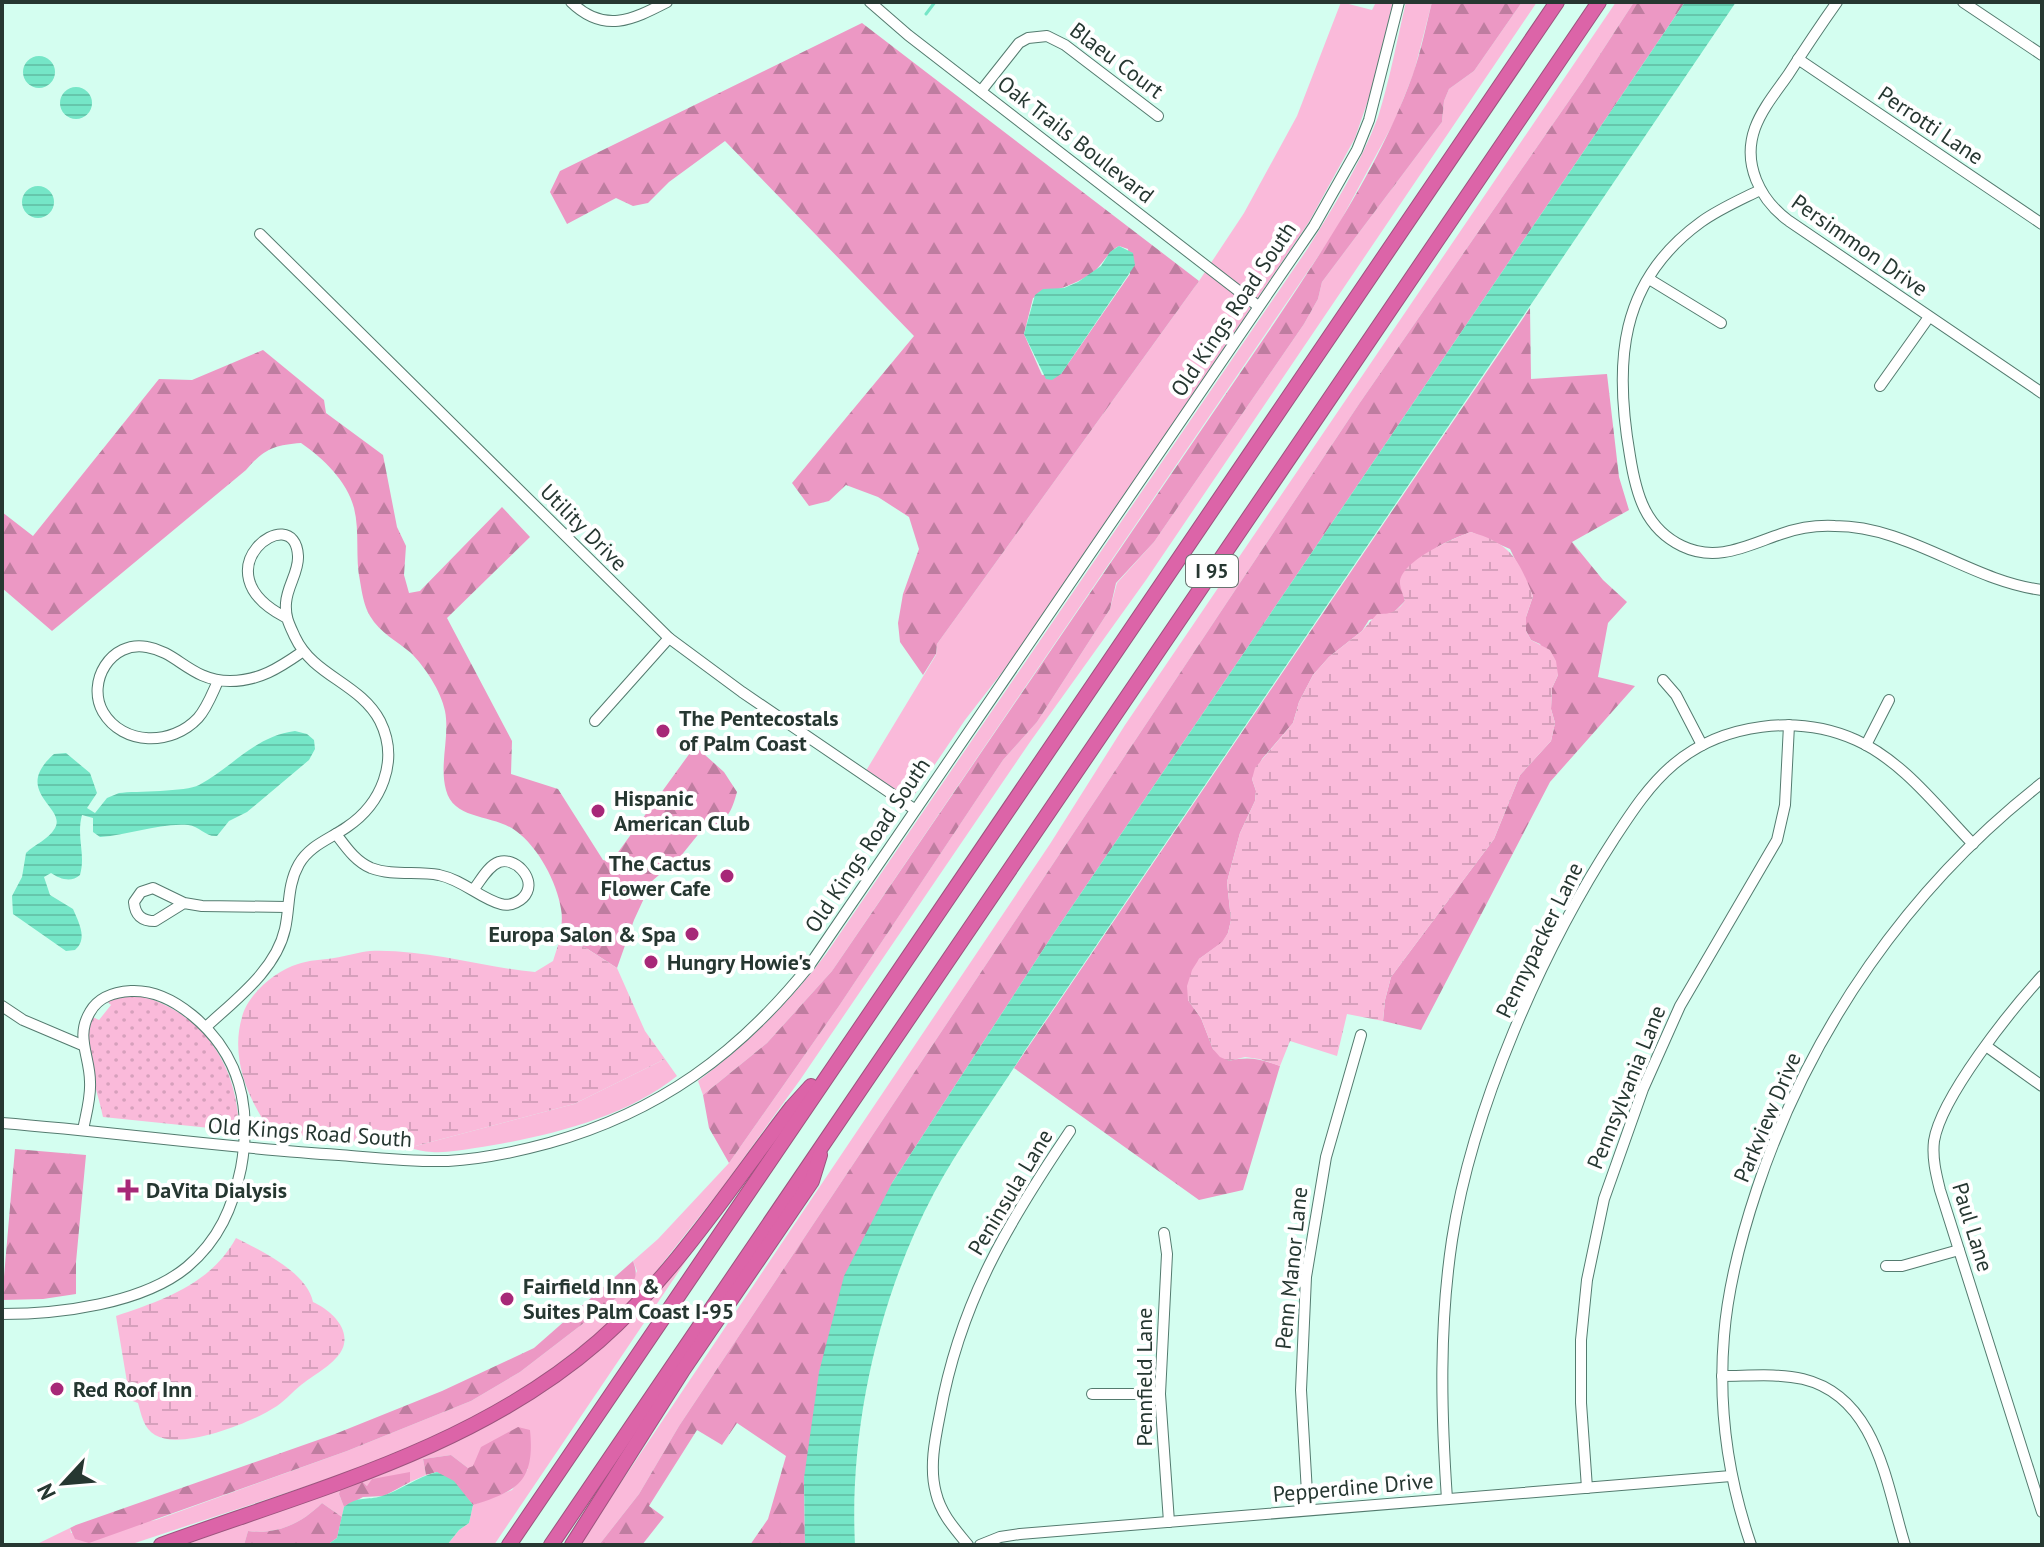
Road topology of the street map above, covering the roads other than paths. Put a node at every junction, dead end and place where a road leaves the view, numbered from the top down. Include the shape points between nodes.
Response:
1 (571, 2) edge
2 (667, 2) edge
3 (870, 2) edge
4 (1399, 2) edge
5 (1557, 2) edge
6 (1599, 2) edge
7 (1837, 2) edge
8 (1963, 2) edge
9 (2042, 55) edge
10 (1798, 59) junction
11 (981, 91) junction
12 (1158, 116) dead end
13 (1760, 190) junction
14 (2042, 224) edge
15 (260, 234) dead end
16 (1649, 279) junction
17 (1258, 306) junction
18 (1929, 317) junction
19 (1721, 323) dead end
20 (1880, 386) dead end
21 (2042, 393) edge
22 (2042, 590) edge
23 (285, 617) junction
24 (669, 638) junction
25 (302, 652) junction
26 (1663, 680) dead end
27 (218, 681) junction
28 (1889, 700) dead end
29 (595, 721) dead end
30 (1789, 725) junction
31 (1702, 745) junction
32 (1866, 745) junction
33 (2042, 783) edge
34 (914, 809) junction
35 (336, 834) junction
36 (1973, 844) junction
37 (474, 889) junction
38 (184, 903) junction
39 (287, 907) junction
40 (2042, 976) edge
41 (2, 1006) edge
42 (206, 1027) junction
43 (1361, 1035) dead end
44 (82, 1045) junction
45 (1986, 1046) junction
46 (839, 1057) junction
47 (2042, 1086) edge
48 (2, 1123) edge
49 (83, 1130) junction
50 (1070, 1131) dead end
51 (825, 1140) junction
52 (244, 1149) junction
53 (1164, 1233) dead end
54 (1959, 1250) junction
55 (1886, 1266) dead end
56 (2, 1314) edge
57 (1722, 1376) junction
58 (1092, 1394) dead end
59 (1160, 1394) junction
60 (1731, 1476) junction
61 (1587, 1488) junction
62 (1447, 1499) junction
63 (1308, 1510) junction
64 (2042, 1512) edge
65 (1169, 1522) junction
66 (161, 1545) edge
67 (509, 1545) edge
68 (551, 1545) edge
69 (572, 1545) edge
70 (968, 1545) edge
71 (980, 1545) edge
72 (1751, 1545) edge
73 (1905, 1545) edge

1 - 2 street via 596,18 614,21
3 - 11 street, Oak Trails Boulevard
4 - 17 street, Old Kings Road South via 1357,150 1314,226
5 - 46 highway, I 95
6 - 51 highway, I 95
7 - 10 street
8 - 9 street
10 - 13 street via 1753,132 1752,164
10 - 14 street, Perrotti Lane
11 - 12 street, Blaeu Court via 1015,46 1047,36
11 - 17 street, Oak Trails Boulevard
13 - 16 street via 1692,229
13 - 18 street, Persimmon Drive via 1789,221
15 - 24 street, Utility Drive
16 - 19 street
16 - 22 street via 1625,340 1622,407 1639,498 1653,523 1671,539 1714,554 1806,527 1858,528 1892,536 2014,585
17 - 34 street, Old Kings Road South
18 - 20 street
18 - 21 street, Persimmon Drive
23 - 23 street via 298,554 288,537 274,535 255,549 249,577 260,601
23 - 25 street
24 - 29 street
24 - 34 street, Utility Drive
25 - 27 street via 257,678
25 - 35 street via 363,699 385,736 387,771 380,791 366,811
26 - 31 street
27 - 27 street via 157,650 137,646 108,661 96,687 112,724 135,737 155,739 195,722
28 - 32 street
30 - 31 street, Pennypacker Lane via 1742,731
30 - 32 street, Pennypacker Lane via 1836,733
30 - 61 street, Pennsylvania Lane via 1785,805 1777,840 1680,1006 1643,1089 1604,1199 1581,1340
31 - 62 street, Pennypacker Lane via 1653,784 1597,866 1530,996 1481,1125 1458,1210 1443,1305
32 - 36 street, Pennypacker Lane via 1910,778
33 - 36 street, Parkview Drive
34 - 52 street, Old Kings Road South via 784,997 722,1054 649,1106 567,1138 472,1159 418,1161
35 - 37 street via 355,858 372,868 439,875
35 - 39 street via 299,864
36 - 57 street, Parkview Drive via 1902,920 1872,961 1831,1025 1783,1120 1738,1250
37 - 37 street via 511,904 520,901 529,886 519,866 509,861 489,868
38 - 38 street via 153,888 134,902 142,919 155,921
38 - 39 street
39 - 42 street via 285,929 272,959
40 - 45 street, Paul Lane
41 - 44 street
42 - 44 street via 166,998 123,992 94,1005 83,1026
42 - 52 street via 239,1082 246,1111
43 - 63 street, Penn Manor Lane via 1323,1173 1306,1277 1301,1390
44 - 49 street via 90,1078
45 - 47 street
45 - 54 street, Paul Lane via 1943,1114 1934,1142 1938,1180
46 - 66 highway via 792,1107 638,1302 551,1379 499,1413 426,1448
46 - 67 highway, I 95
48 - 49 street, Old Kings Road South
49 - 52 street, Old Kings Road South
50 - 70 street, Peninsula Lane via 994,1252 970,1305 947,1379 934,1482 944,1513
51 - 68 highway, I 95
51 - 69 highway via 812,1181
52 - 56 street via 225,1220 207,1248 178,1273 100,1303
53 - 59 street, Pennfield Lane
54 - 55 street
54 - 64 street, Paul Lane
57 - 60 street, Parkview Drive
57 - 73 street via 1799,1378 1845,1401 1870,1434
58 - 59 street
59 - 65 street, Pennfield Lane
60 - 61 street, Pepperdine Drive
60 - 72 street, Parkview Drive
61 - 62 street, Pepperdine Drive
62 - 63 street, Pepperdine Drive
63 - 65 street, Pepperdine Drive
65 - 71 street, Pepperdine Drive via 1011,1535

